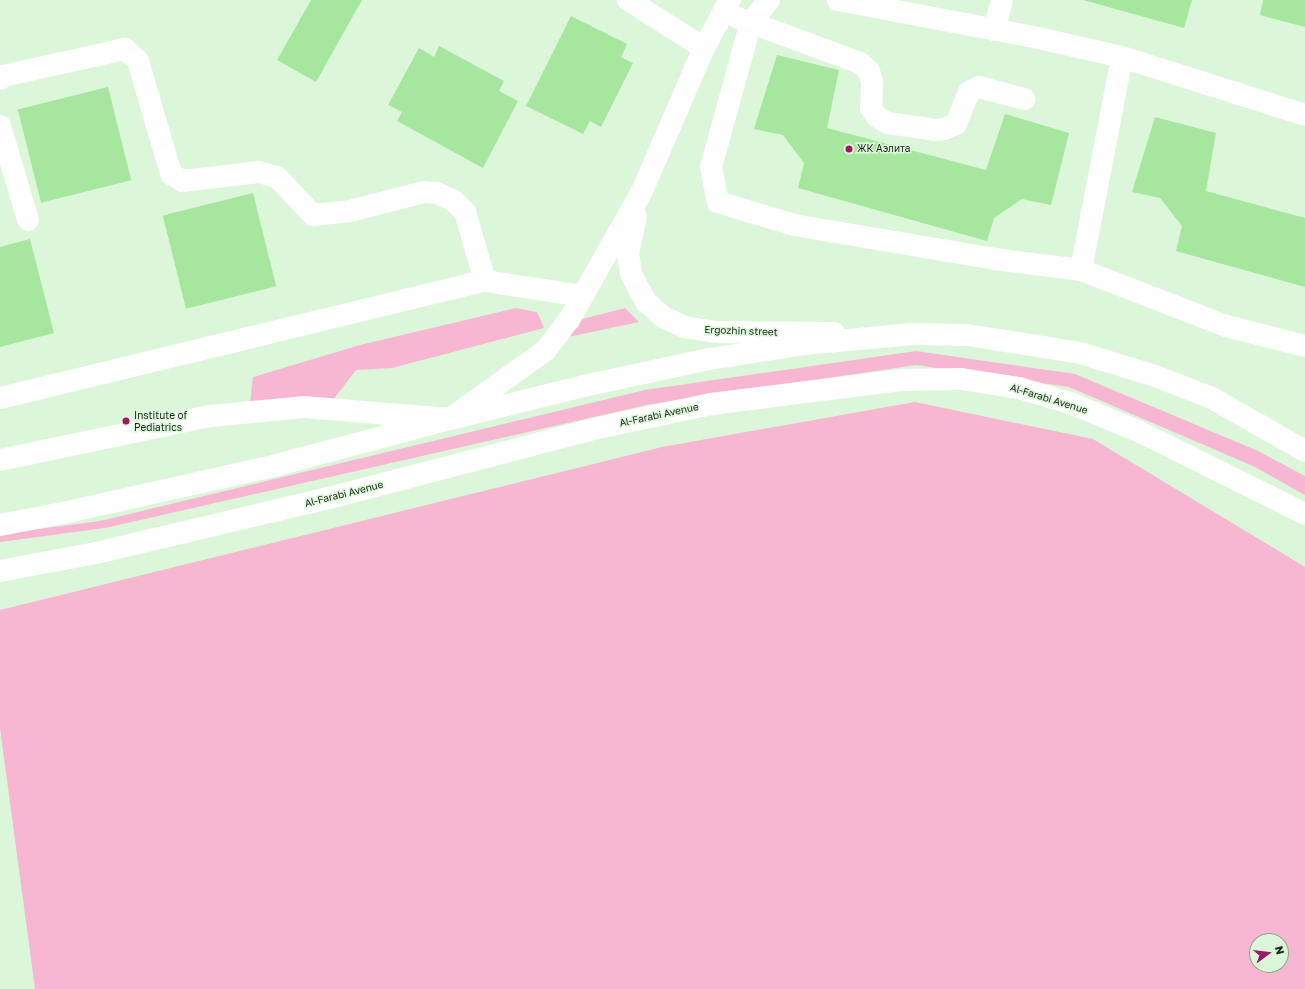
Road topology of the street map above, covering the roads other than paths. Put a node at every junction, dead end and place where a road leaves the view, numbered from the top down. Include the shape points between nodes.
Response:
1 (628, 0) edge
2 (769, 0) edge
3 (838, 0) edge
4 (1002, 0) edge
5 (727, 5) edge
6 (751, 22) junction
7 (994, 30) junction
8 (704, 48) junction
9 (1122, 57) junction
10 (0, 79) edge
11 (1024, 98) dead end
12 (1305, 114) edge
13 (0, 126) edge
14 (642, 190) junction
15 (28, 220) dead end
16 (1081, 270) junction
17 (485, 282) junction
18 (583, 296) junction
19 (913, 334) junction
20 (1305, 346) edge
21 (0, 398) edge
22 (450, 418) junction
23 (1305, 451) edge
24 (0, 460) edge
25 (1305, 514) edge
26 (0, 524) edge
27 (0, 571) edge

1 - 8 main road
2 - 6 main road
3 - 7 main road
4 - 7 main road
5 - 6 main road
5 - 8 main road, Ergozhin street
6 - 11 main road via 860,63 869,71 872,82 871,108 877,117 888,122 936,130 945,129 956,124 969,92 979,87
6 - 16 main road via 711,167 718,202 794,225 994,259
7 - 9 main road
8 - 14 main road, Ergozhin street
9 - 12 main road
9 - 16 main road
10 - 17 main road via 3,76 124,49 138,61 171,174 182,182 259,172 276,177 313,215 350,211 424,192 436,193 454,201 465,212
13 - 15 main road
14 - 18 main road, Ergozhin street
14 - 19 main road, Ergozhin street via 628,254 631,274 646,302 663,317 684,327 714,332
16 - 20 main road via 1226,326
17 - 18 main road
17 - 21 main road
18 - 22 main road, Ergozhin street via 569,320 546,350
19 - 22 main road via 805,344 710,359
19 - 23 main road via 968,335 1080,353 1155,376 1212,398
22 - 24 main road via 296,408 211,416
22 - 26 main road via 269,467 63,513
25 - 27 main road, Al-Farabi Avenue via 1140,432 1073,404 1019,388 968,380 902,380 704,405 598,428 329,498 119,548

